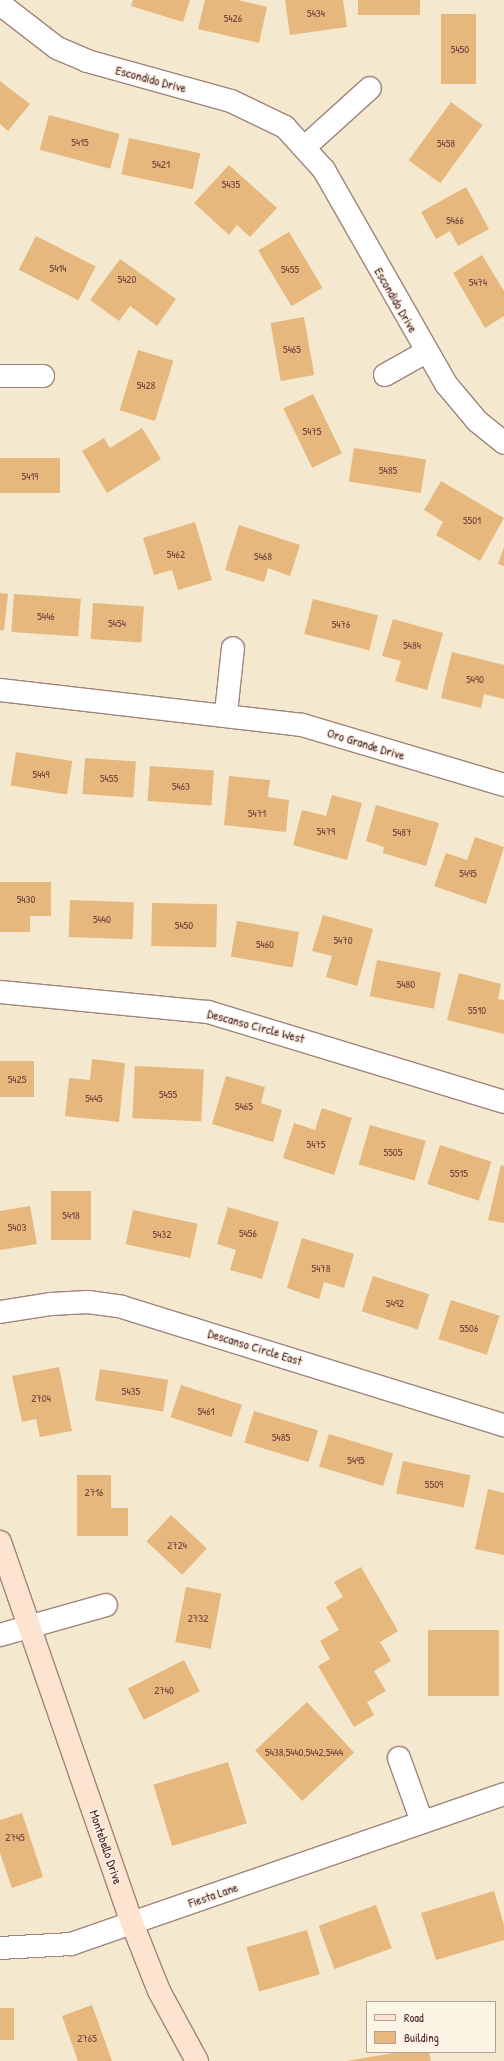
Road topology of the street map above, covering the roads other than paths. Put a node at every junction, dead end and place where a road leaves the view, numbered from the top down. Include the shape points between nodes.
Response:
1 (0, 4) edge
2 (370, 88) dead end
3 (306, 146) junction
4 (426, 352) junction
5 (385, 375) dead end
6 (0, 376) edge
7 (43, 376) dead end
8 (504, 443) edge
9 (233, 648) dead end
10 (0, 690) edge
11 (226, 713) junction
12 (504, 785) edge
13 (0, 992) edge
14 (504, 1102) edge
15 (0, 1312) edge
16 (504, 1425) edge
17 (0, 1542) edge
18 (106, 1605) dead end
19 (30, 1627) junction
20 (0, 1635) edge
21 (399, 1758) dead end
22 (504, 1794) edge
23 (422, 1822) junction
24 (132, 1923) junction
25 (0, 1948) edge
26 (197, 2061) edge

1 - 3 street, Escondido Drive via 57,48 87,61 262,113
2 - 3 street
3 - 4 street, Escondido Drive via 328,177
4 - 5 street
4 - 8 street, Escondido Drive via 446,384 468,410
6 - 7 street
9 - 11 street
10 - 11 street, Oro Grande Drive
11 - 12 street, Oro Grande Drive via 302,725
13 - 14 street, Descanso Circle West via 208,1012
15 - 16 street, Descanso Circle East via 58,1304 122,1307
17 - 19 street, Montebello Drive
18 - 19 street
19 - 20 street
19 - 24 street, Montebello Drive
21 - 23 street
22 - 23 street, Fiesta Lane
23 - 24 street, Fiesta Lane
24 - 25 street, Fiesta Lane via 71,1944
24 - 26 street, Montebello Drive via 159,1991

